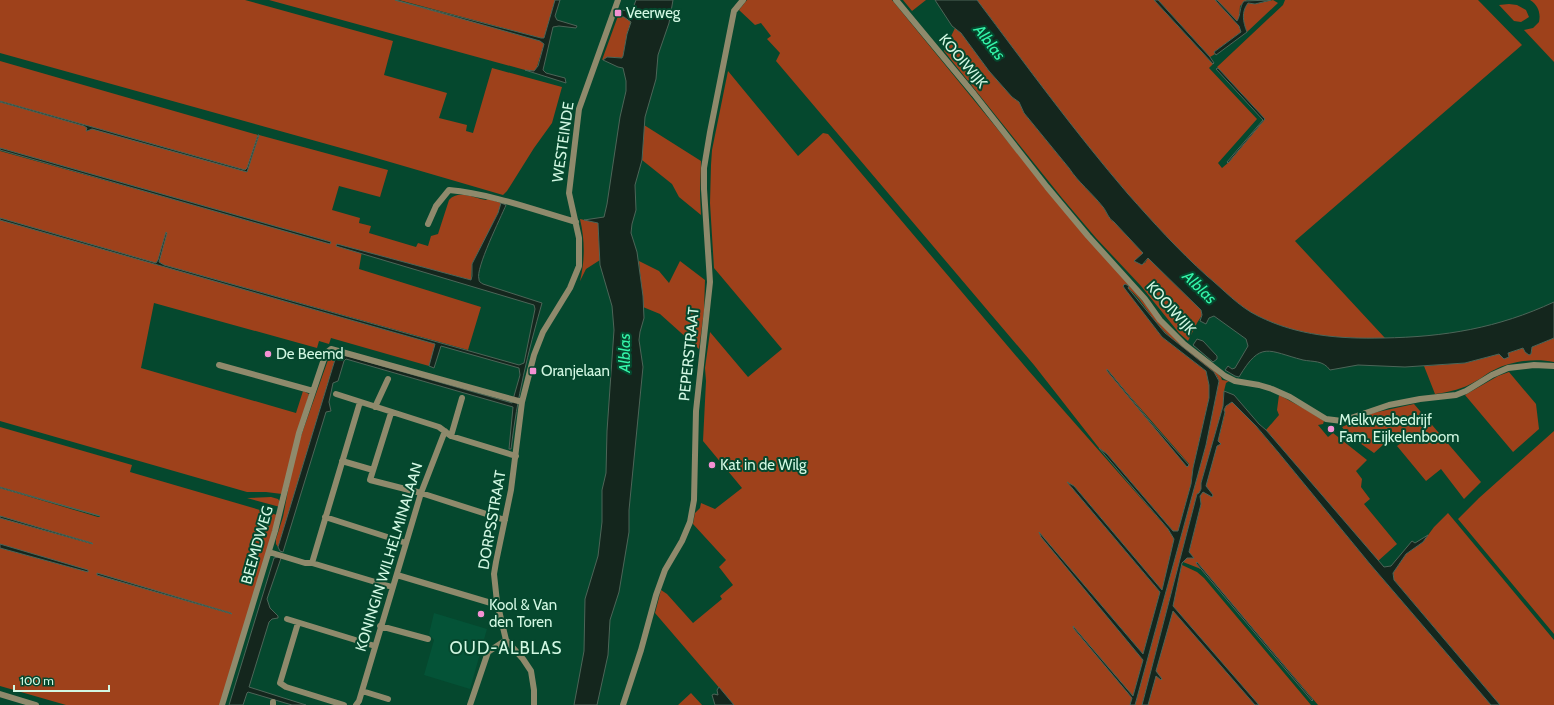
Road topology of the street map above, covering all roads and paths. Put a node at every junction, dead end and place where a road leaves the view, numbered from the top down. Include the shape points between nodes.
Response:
1 (618, 0) edge
2 (744, 0) edge
3 (896, 0) edge
4 (576, 222) junction
5 (428, 224) dead end
6 (219, 365) dead end
7 (1554, 366) edge
8 (388, 379) dead end
9 (313, 391) junction
10 (336, 394) dead end
11 (462, 398) dead end
12 (360, 402) junction
13 (522, 402) junction
14 (375, 407) junction
15 (391, 413) junction
16 (445, 431) junction
17 (451, 436) junction
18 (516, 456) junction
19 (342, 461) junction
20 (373, 470) junction
21 (421, 493) junction
22 (325, 517) junction
23 (505, 520) junction
24 (406, 542) junction
25 (269, 552) junction
26 (312, 563) junction
27 (397, 575) junction
28 (392, 587) junction
29 (497, 602) junction
30 (287, 619) dead end
31 (298, 623) junction
32 (380, 626) junction
33 (428, 639) dead end
34 (506, 640) junction
35 (375, 646) junction
36 (362, 691) junction
37 (0, 694) edge
38 (318, 698) junction
39 (388, 699) dead end
40 (36, 705) edge
41 (222, 705) edge
42 (316, 705) edge
43 (344, 705) edge
44 (356, 705) edge
45 (470, 705) edge
46 (534, 705) edge
47 (623, 705) edge

1 - 4 street, WESTEINDE via 580,109 569,188
2 - 47 street, PEPERSTRAAT via 734,11 704,168 710,282 696,412 694,500 690,522 665,570 656,595
3 - 7 street, KOOIWIJK via 1047,187 1146,299 1160,320 1184,344 1225,376 1235,381 1272,389 1326,419 1342,421 1389,405 1456,395 1508,368
4 - 5 street via 490,197 449,190 436,206
4 - 13 street, WESTEINDE via 579,238 578,266 570,288 537,346
6 - 9 street
8 - 14 street
9 - 13 street, BEEMDWEG via 326,353 331,348
9 - 25 street, BEEMDWEG via 293,452
10 - 12 street
11 - 17 street
12 - 14 street
12 - 19 street
13 - 18 street, DORPSSTRAAT
14 - 15 street
15 - 16 street
15 - 20 street
16 - 17 street
16 - 21 street, KONINGIN WILHELMINALAAN
17 - 18 street
18 - 23 street, DORPSSTRAAT
19 - 20 street
19 - 22 street
20 - 21 street via 370,480
21 - 23 street
21 - 24 street, KONINGIN WILHELMINALAAN
22 - 24 street
22 - 26 street
23 - 29 street, DORPSSTRAAT via 494,574
24 - 27 street, KONINGIN WILHELMINALAAN
25 - 26 street
25 - 41 street, BEEMDWEG
26 - 28 street
27 - 28 street, KONINGIN WILHELMINALAAN
27 - 29 street via 491,603
28 - 32 street, KONINGIN WILHELMINALAAN
29 - 34 street, DORPSSTRAAT
30 - 31 street
31 - 35 street
31 - 38 street via 280,683
32 - 33 street
32 - 35 street, KONINGIN WILHELMINALAAN
34 - 45 street via 488,652
34 - 46 street, DORPSSTRAAT via 530,671
35 - 36 street, KONINGIN WILHELMINALAAN
36 - 39 street
36 - 44 street, KONINGIN WILHELMINALAAN
37 - 40 street
38 - 42 street
38 - 43 street

